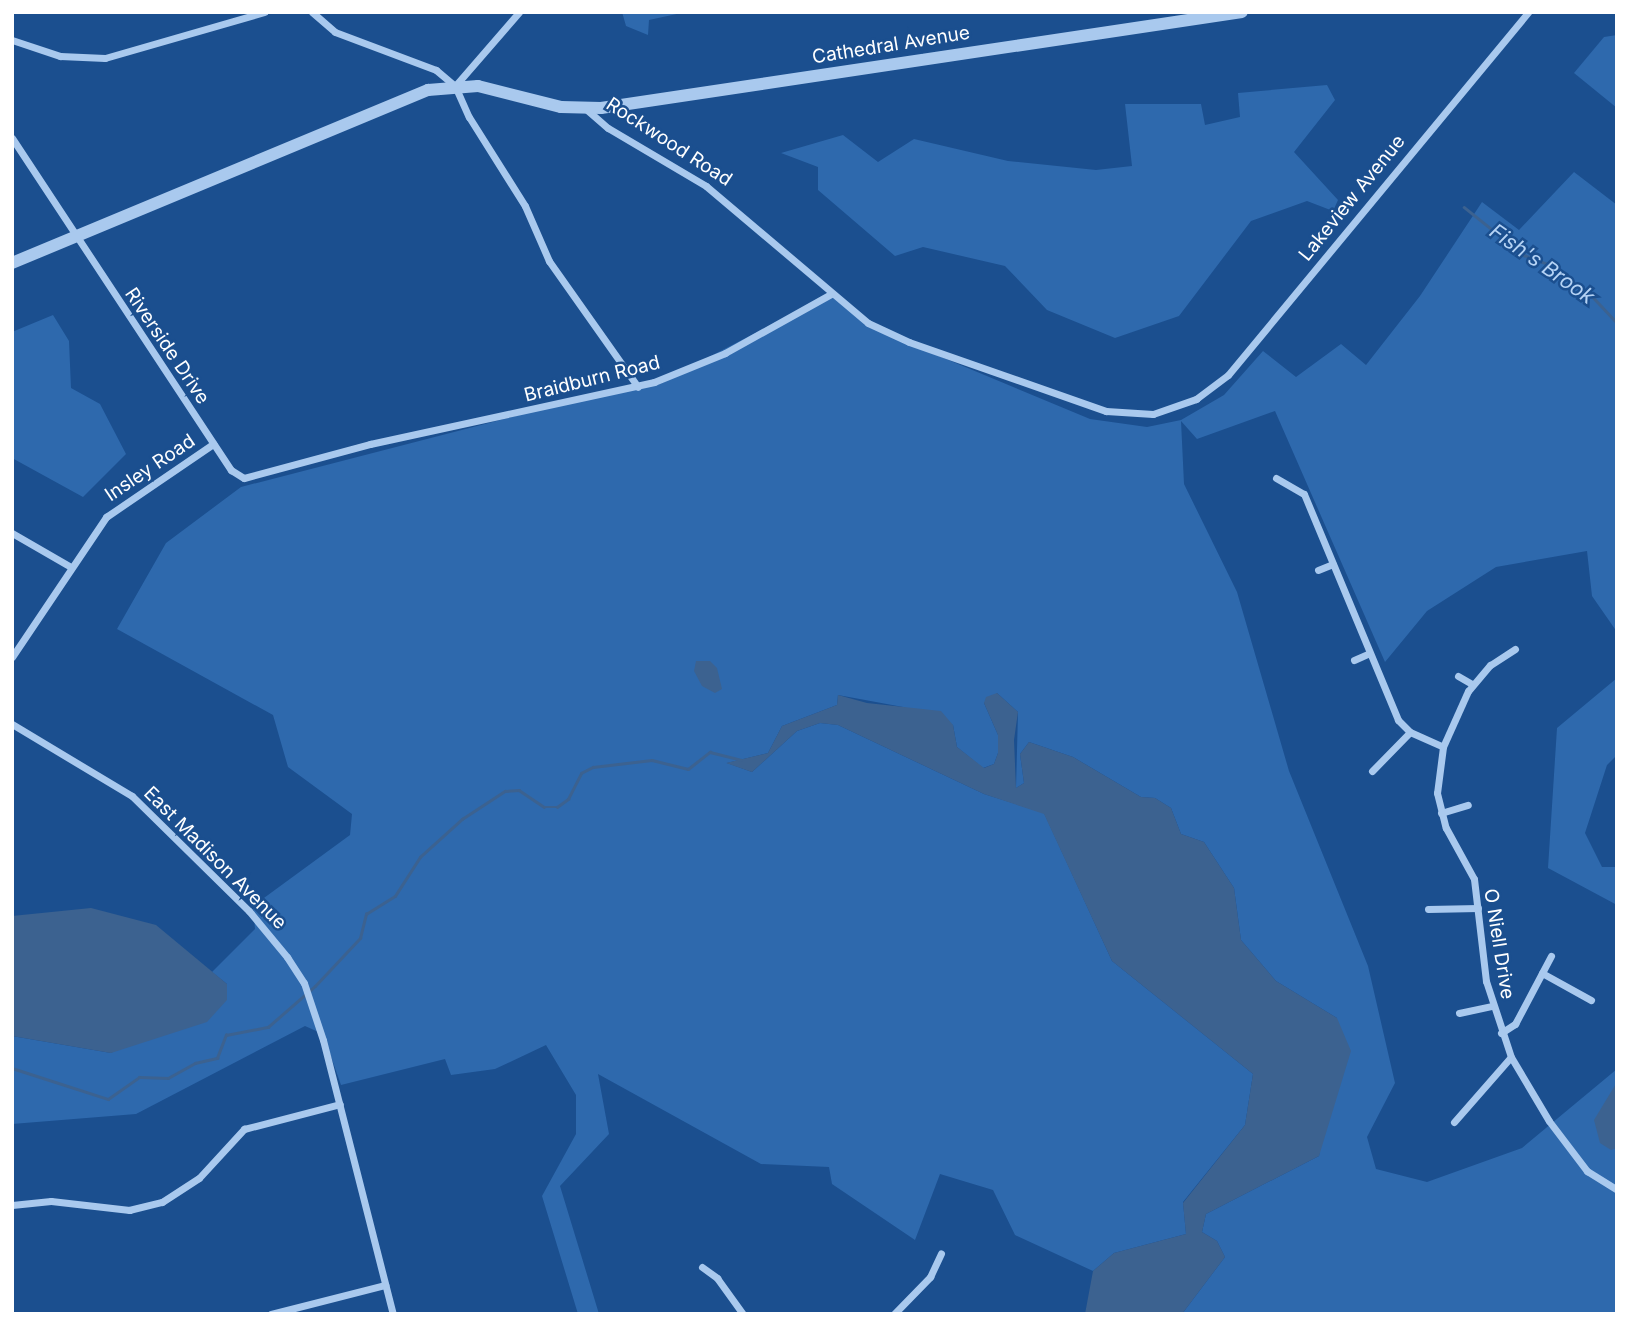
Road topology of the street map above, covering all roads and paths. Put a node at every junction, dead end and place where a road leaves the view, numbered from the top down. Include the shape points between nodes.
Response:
1 (264, 12) edge
2 (312, 12) edge
3 (519, 12) edge
4 (1242, 12) edge
5 (1528, 12) edge
6 (12, 40) edge
7 (455, 86) junction
8 (586, 109) junction
9 (12, 138) edge
10 (76, 239) junction
11 (12, 263) edge
12 (831, 294) junction
13 (638, 387) junction
14 (1196, 399) joint
15 (213, 444) junction
16 (344, 451) joint
17 (1276, 478) dead end
18 (12, 533) edge
19 (1333, 564) junction
20 (71, 567) junction
21 (1318, 570) dead end
22 (1515, 649) dead end
23 (1370, 653) junction
24 (12, 657) edge
25 (1354, 660) dead end
26 (1458, 676) dead end
27 (1472, 684) junction
28 (12, 724) edge
29 (1409, 732) junction
30 (1443, 747) junction
31 (1372, 771) dead end
32 (1468, 805) dead end
33 (1441, 813) junction
34 (1478, 908) junction
35 (1428, 909) dead end
36 (1551, 956) dead end
37 (1542, 973) junction
38 (1591, 1000) dead end
39 (1492, 1006) junction
40 (1459, 1013) dead end
41 (1501, 1033) junction
42 (1511, 1057) junction
43 (340, 1104) junction
44 (1454, 1122) dead end
45 (1617, 1190) edge
46 (12, 1205) edge
47 (941, 1253) dead end
48 (702, 1267) dead end
49 (385, 1285) junction
50 (271, 1314) edge
51 (393, 1314) edge
52 (743, 1314) edge
53 (894, 1314) edge

1 - 6 street via 106,58 60,55
2 - 7 street via 335,32 436,70
3 - 7 street
4 - 8 street, Cathedral Avenue
5 - 14 street, Lakeview Avenue via 1228,375
7 - 8 street, Rockwood Road via 478,86
7 - 10 street, Rockwood Road via 394,102
7 - 13 street via 468,117 525,206 549,261
8 - 12 street, Rockwood Road via 608,128 706,186
9 - 10 street, Riverside Drive
10 - 11 street, Rockwood Road
10 - 15 street, Riverside Drive
12 - 13 street, Braidburn Road via 725,353
12 - 14 street, Rockwood Road via 884,332 1106,411 1153,414
13 - 16 street, Braidburn Road
15 - 16 street, Riverside Drive via 231,470 251,479
15 - 20 street, Insley Road via 106,517
17 - 19 street via 1304,494
18 - 20 street
19 - 21 street
19 - 23 street
20 - 24 street, Insley Road
22 - 27 street
23 - 25 street
23 - 29 street via 1398,720
26 - 27 street
27 - 30 street, O Niell Drive
28 - 43 street, East Madison Avenue via 84,763 142,805 274,938 304,983
29 - 30 street
29 - 31 street
30 - 33 street, O Niell Drive via 1437,780
32 - 33 street
33 - 34 street, O Niell Drive via 1469,867
34 - 35 street
34 - 39 street, O Niell Drive
36 - 37 street
37 - 38 street
37 - 41 street via 1515,1024
39 - 40 street
39 - 41 street, O Niell Drive
41 - 42 street, O Niell Drive
42 - 44 street
42 - 45 street, O Niell Drive via 1549,1121 1587,1171
43 - 46 street via 244,1129 199,1178 162,1202 129,1210 51,1201
43 - 49 street, East Madison Avenue
47 - 53 street via 930,1277
48 - 52 street
49 - 50 street
49 - 51 street, East Madison Avenue

